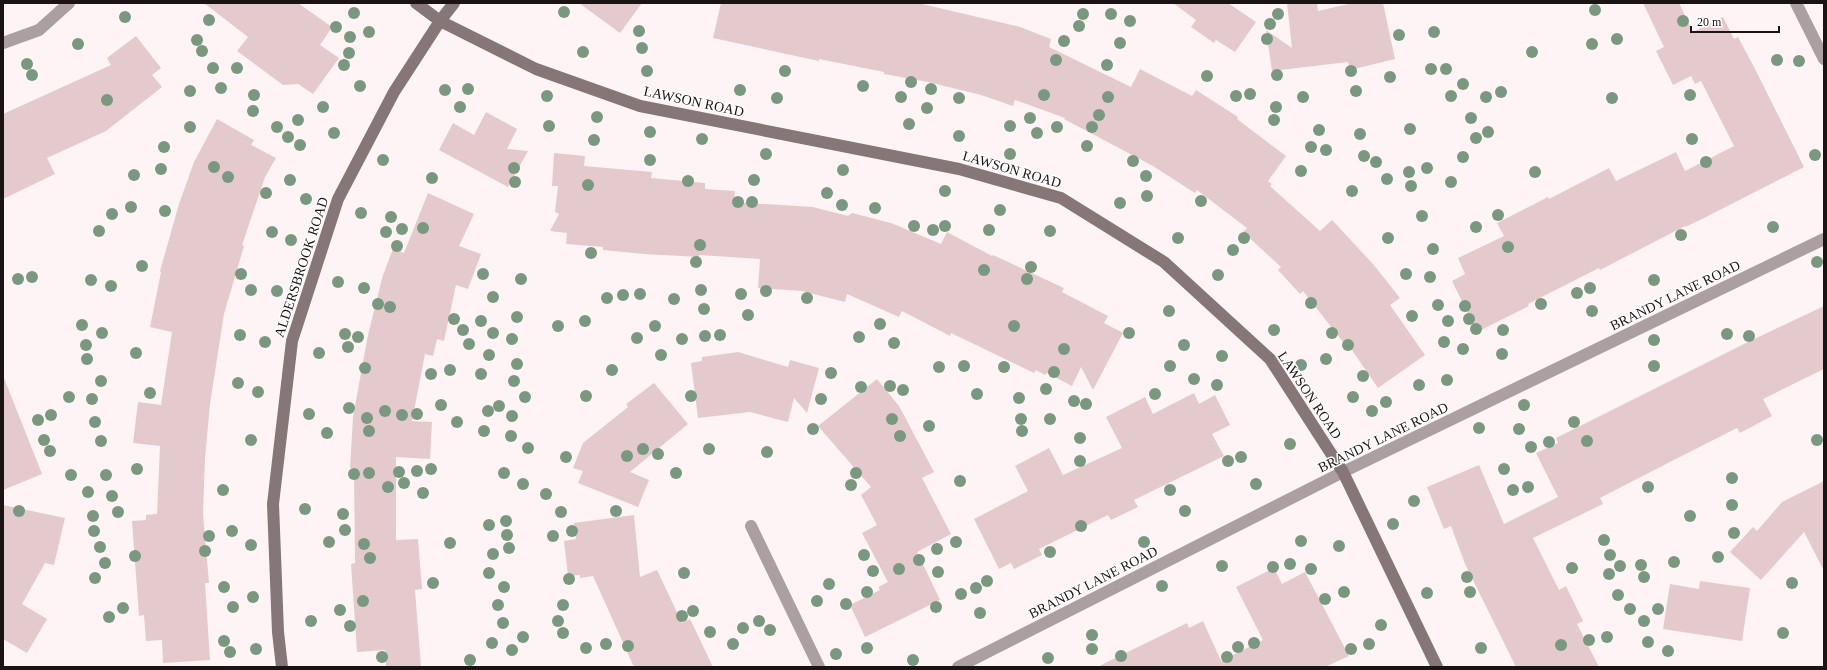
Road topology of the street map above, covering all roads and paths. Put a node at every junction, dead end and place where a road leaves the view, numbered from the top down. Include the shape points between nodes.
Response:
1 (69, 3) edge
2 (416, 3) edge
3 (454, 3) edge
4 (1796, 3) edge
5 (440, 21) junction
6 (3, 43) edge
7 (1824, 59) edge
8 (1824, 238) edge
9 (1343, 472) junction
10 (751, 526) dead end
11 (282, 667) edge
12 (819, 667) edge
13 (958, 667) edge
14 (1437, 667) edge

1 - 6 street via 39,30
2 - 5 street, LAWSON ROAD
3 - 5 street, ALDERSBROOK ROAD
4 - 7 street
5 - 9 street, LAWSON ROAD via 536,70 640,106 959,168 1061,198 1164,262 1270,359
5 - 11 street, ALDERSBROOK ROAD via 394,92 338,199 292,341 273,504 278,632
8 - 9 street, BRANDY LANE ROAD
9 - 13 street, BRANDY LANE ROAD
9 - 14 street, LAWSON ROAD
10 - 12 street

